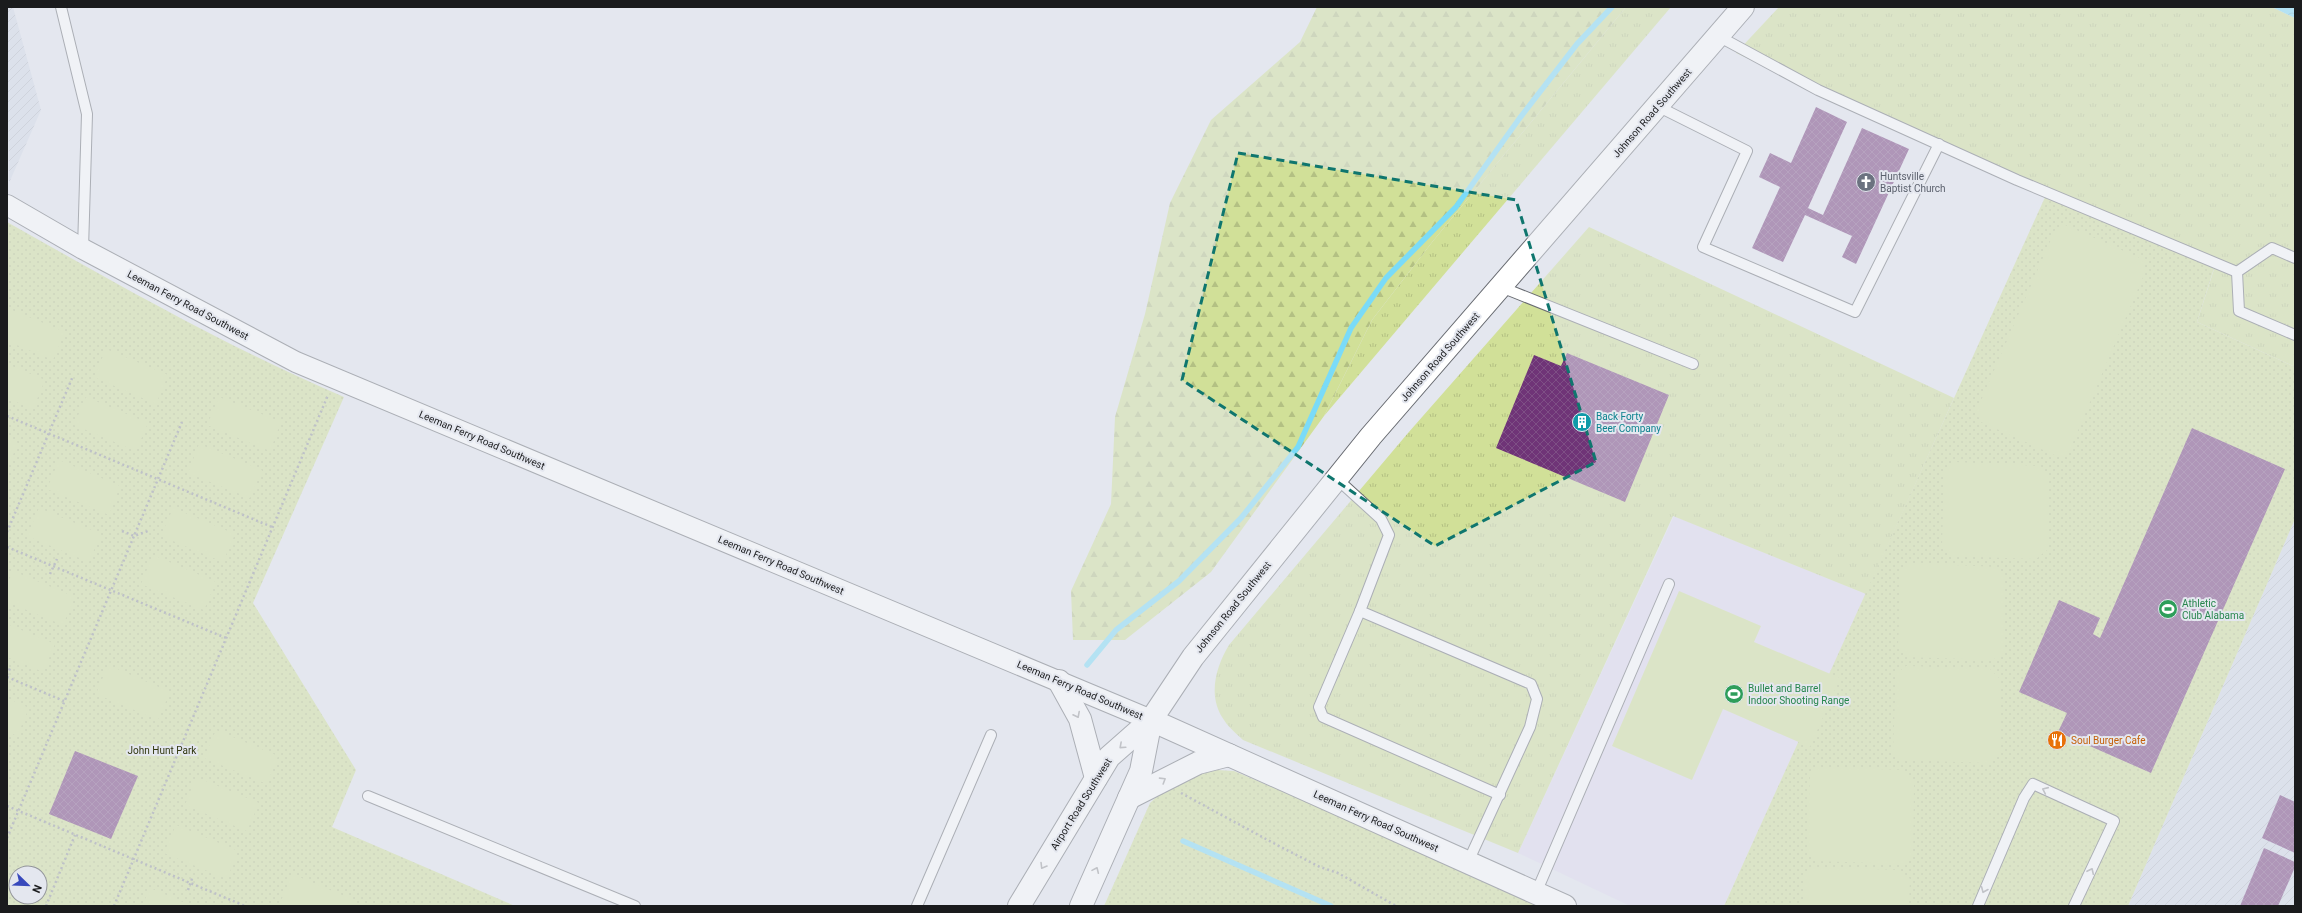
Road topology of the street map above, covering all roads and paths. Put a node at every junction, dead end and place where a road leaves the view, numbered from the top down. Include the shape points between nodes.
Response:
1 (61, 7) edge
2 (1743, 7) edge
3 (1718, 36) junction
4 (1657, 106) junction
5 (1939, 144) junction
6 (7, 205) edge
7 (83, 249) junction
8 (2295, 258) edge
9 (2237, 272) junction
10 (1501, 287) junction
11 (2295, 335) edge
12 (1693, 364) dead end
13 (73, 376) dead end
14 (335, 378) junction
15 (7, 416) edge
16 (182, 422) dead end
17 (48, 433) junction
18 (1336, 478) junction
19 (158, 479) junction
20 (272, 527) junction
21 (122, 531) dead end
22 (148, 531) dead end
23 (7, 532) edge
24 (134, 536) junction
25 (7, 547) edge
26 (57, 559) dead end
27 (53, 566) junction
28 (50, 574) dead end
29 (1669, 584) dead end
30 (112, 590) junction
31 (1360, 611) junction
32 (226, 638) junction
33 (11, 666) dead end
34 (7, 676) edge
35 (1059, 681) junction
36 (64, 701) junction
37 (1151, 720) junction
38 (990, 735) dead end
39 (1229, 755) junction
40 (1096, 778) junction
41 (1177, 791) dead end
42 (1500, 795) junction
43 (368, 796) dead end
44 (1129, 798) junction
45 (7, 806) edge
46 (18, 811) junction
47 (75, 835) junction
48 (7, 838) edge
49 (133, 859) junction
50 (1468, 862) junction
51 (193, 876) dead end
52 (190, 883) junction
53 (188, 890) dead end
54 (1536, 893) junction
55 (630, 905) edge
56 (46, 906) edge
57 (114, 906) edge
58 (244, 906) edge
59 (917, 906) edge
60 (1019, 906) edge
61 (1080, 906) edge
62 (1396, 906) edge
63 (1565, 906) edge
64 (1978, 906) edge
65 (2074, 906) edge

1 - 7 lane via 87,114
2 - 3 street, Johnson Road Southwest
3 - 4 street, Johnson Road Southwest
3 - 5 lane via 1818,90
4 - 5 lane via 1747,151 1703,247 1855,312
4 - 10 street, Johnson Road Southwest
5 - 9 lane
6 - 7 street, Leeman Ferry Road Southwest
7 - 14 street, Leeman Ferry Road Southwest via 296,362
8 - 9 lane via 2272,248
9 - 11 lane via 2239,311
10 - 12 lane
10 - 18 street, Johnson Road Southwest
13 - 17 path
14 - 20 path
14 - 35 street, Leeman Ferry Road Southwest
15 - 17 path
16 - 19 path
17 - 19 path
17 - 23 path
18 - 31 lane via 1381,519 1389,535
18 - 37 street, Johnson Road Southwest via 1192,657
19 - 20 path
19 - 24 path
20 - 32 path
21 - 24 path
22 - 24 path
24 - 30 path
25 - 27 path
26 - 27 path
27 - 28 path
27 - 30 path
29 - 54 lane
30 - 32 path
30 - 36 path
31 - 42 lane via 1531,684 1537,699 1530,727
31 - 42 lane via 1319,708 1323,717
32 - 49 path
33 - 34 path
34 - 36 path
35 - 37 street, Leeman Ferry Road Southwest
35 -> 40 street via 1080,719
36 - 46 path
37 - 39 street, Leeman Ferry Road Southwest
37 -> 40 street, Airport Road Southwest via 1109,758
37 - 44 street via 1141,771
38 - 59 lane
44 -> 39 street via 1198,763
39 - 50 street, Leeman Ferry Road Southwest
40 -> 60 street, Airport Road Southwest
41 - 62 path via 1320,867 1338,873
42 - 50 lane
43 - 55 lane
61 -> 44 street
45 - 46 path
46 - 47 path
46 - 48 path
47 - 49 path
47 - 56 path
49 - 52 path
49 - 57 path
50 - 54 street, Leeman Ferry Road Southwest
51 - 52 path
52 - 53 path
52 - 58 path
54 - 63 street, Leeman Ferry Road Southwest
65 -> 64 lane via 2114,821 2033,784 2024,798

